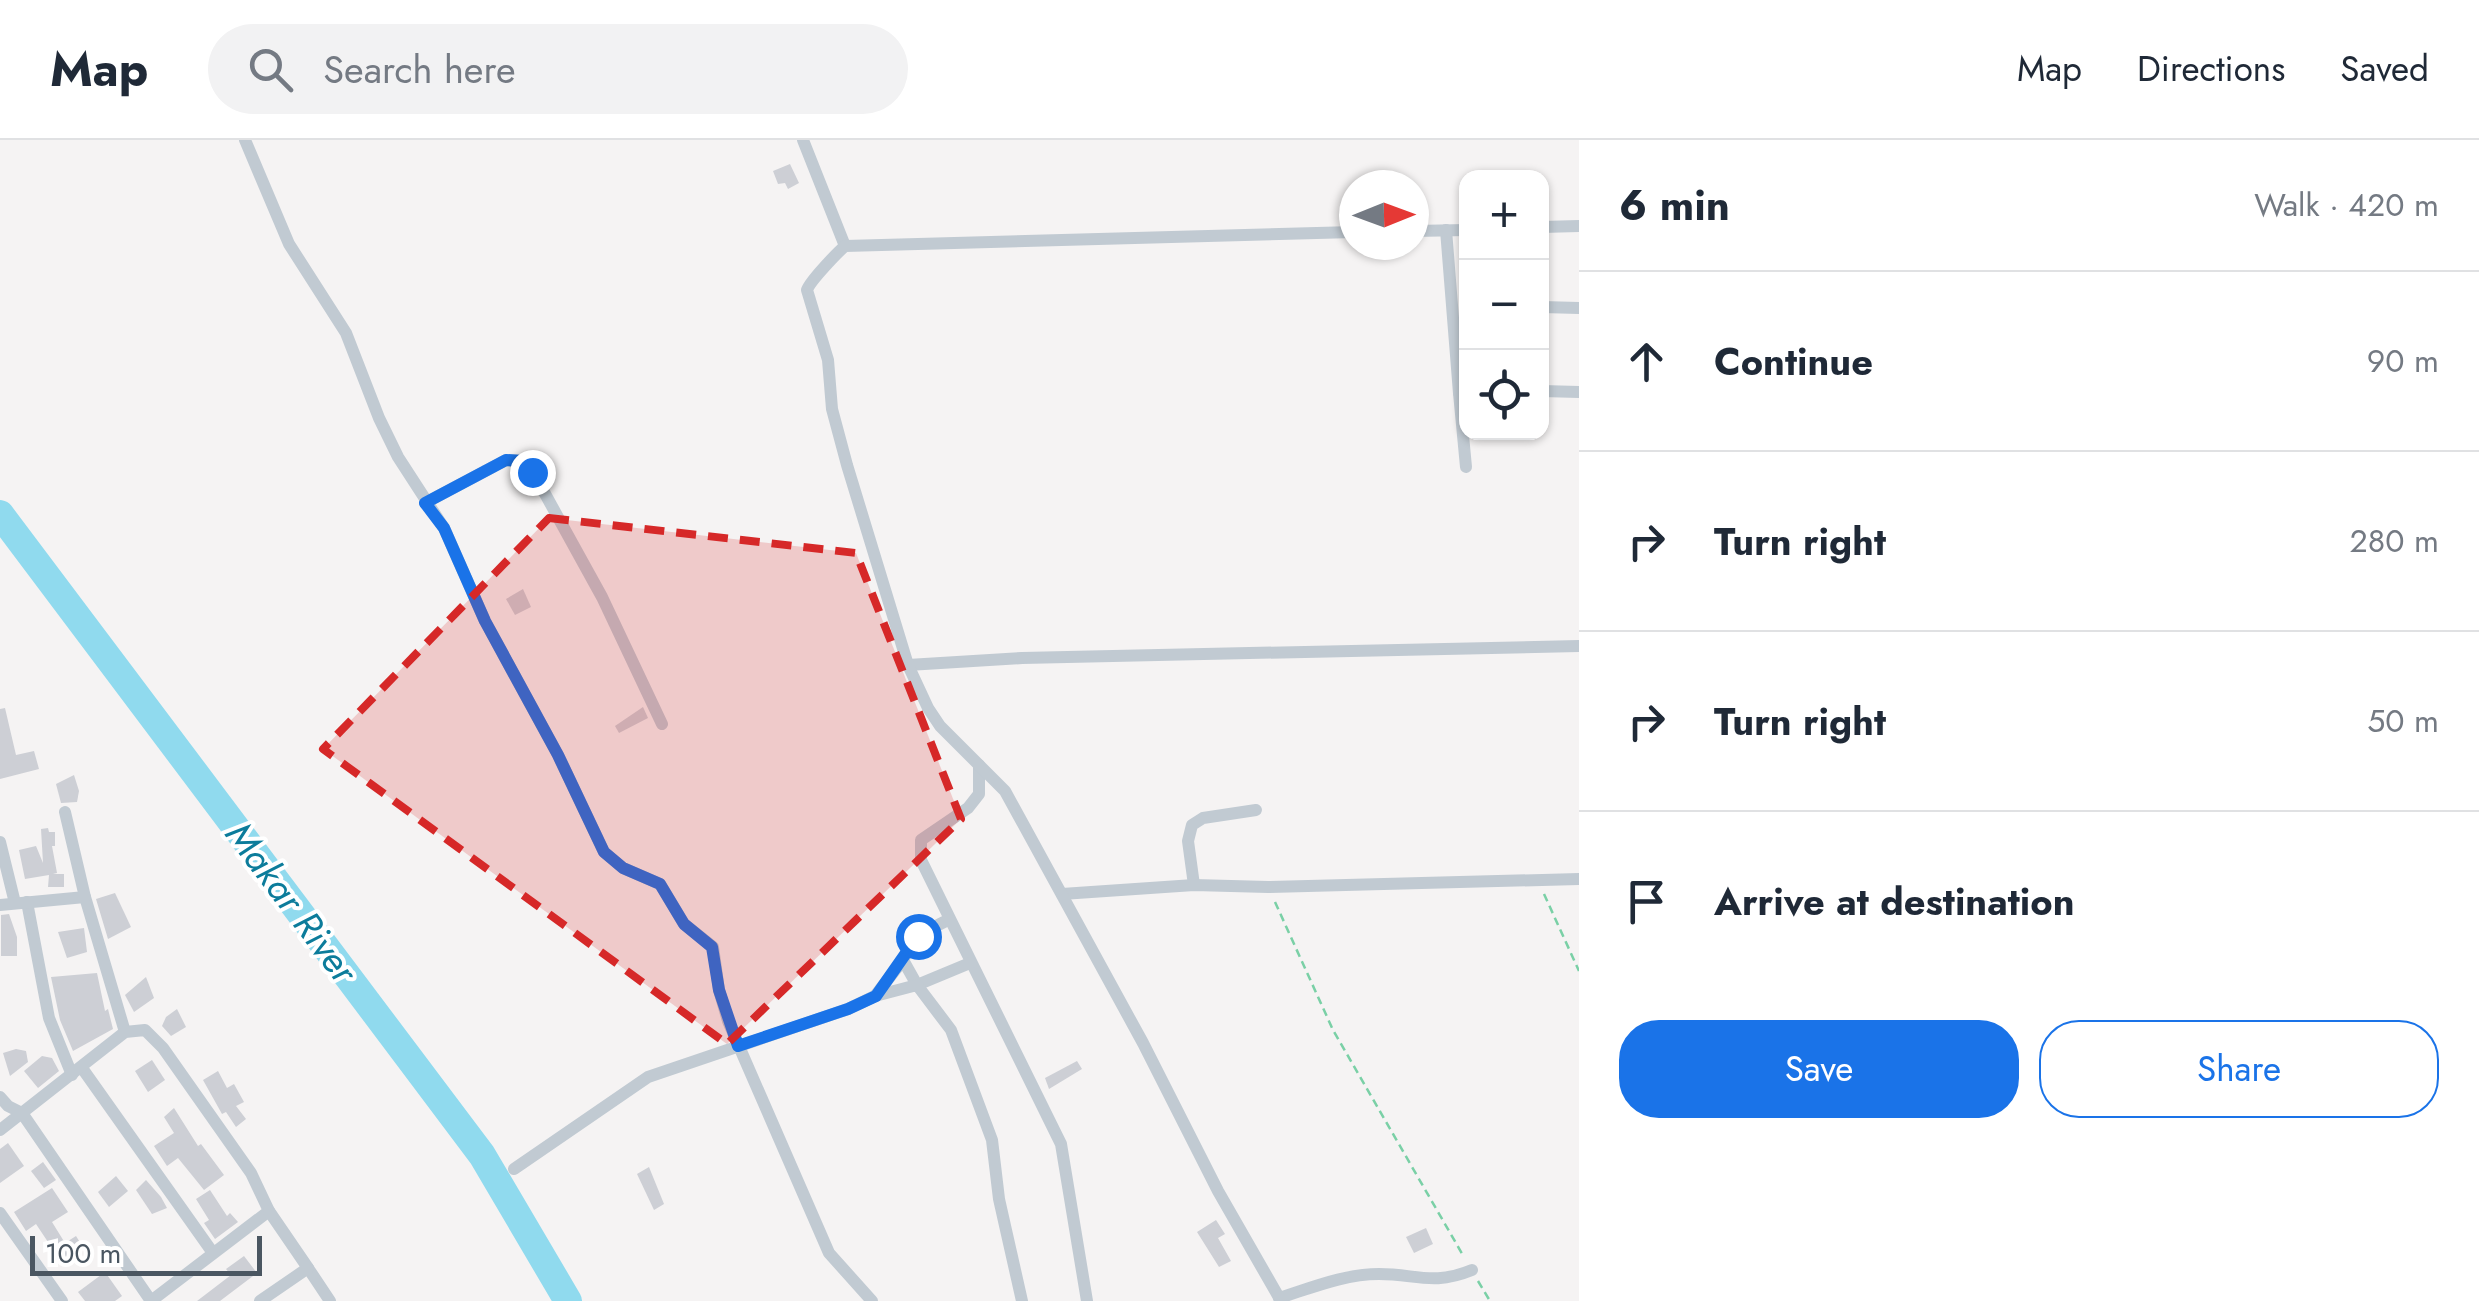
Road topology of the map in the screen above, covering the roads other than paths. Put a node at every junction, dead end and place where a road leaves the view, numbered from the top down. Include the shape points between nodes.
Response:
1 (245, 140) edge
2 (804, 140) edge
3 (1579, 226) edge
4 (1549, 227) edge
5 (1446, 230) junction
6 (1459, 230) edge
7 (1429, 231) edge
8 (1339, 232) edge
9 (846, 246) junction
10 (1459, 303) edge
11 (1549, 307) edge
12 (1579, 308) edge
13 (1549, 392) edge
14 (1579, 392) edge
15 (1465, 440) edge
16 (1466, 467) dead end
17 (425, 503) junction
18 (1579, 646) edge
19 (908, 665) junction
20 (662, 724) dead end
21 (979, 765) junction
22 (1005, 791) junction
23 (979, 794) junction
24 (1256, 810) dead end
25 (65, 812) dead end
26 (0, 842) edge
27 (1579, 879) edge
28 (1194, 885) junction
29 (1062, 894) junction
30 (84, 897) junction
31 (14, 903) edge
32 (948, 920) junction
33 (902, 960) junction
34 (970, 963) junction
35 (917, 985) junction
36 (876, 996) junction
37 (126, 1032) junction
38 (738, 1046) junction
39 (78, 1072) junction
40 (0, 1096) edge
41 (22, 1113) junction
42 (0, 1130) edge
43 (514, 1169) dead end
44 (269, 1211) junction
45 (0, 1213) edge
46 (214, 1252) junction
47 (308, 1268) junction
48 (1472, 1270) road end
49 (1280, 1299) edge
50 (62, 1301) edge
51 (260, 1301) edge
52 (330, 1301) edge
53 (872, 1301) edge
54 (1022, 1301) edge
55 (1086, 1301) edge

1 - 17 street via 289,244 346,332 379,418
2 - 9 street
3 - 4 street
5 - 6 street
5 - 7 street
5 - 10 street
8 - 9 street
9 - 19 street via 810,282 808,299 824,340 847,465
11 - 12 street
13 - 14 street
15 - 16 street
17 - 20 street via 506,460 523,461 594,582
17 - 38 street via 444,528 604,852 660,884 684,924 712,947
18 - 19 street
19 - 21 street via 934,716
21 - 22 street
21 - 23 street
22 - 23 street
22 - 29 street
23 - 32 street via 921,840 921,860
24 - 28 street via 1192,825
25 - 30 street
26 - 31 street
27 - 28 street
28 - 29 street
29 - 49 street
30 - 31 street
30 - 37 street
31 - 39 street via 49,1018
32 - 33 street via 918,936
32 - 34 street
33 - 35 street
33 - 36 street
34 - 35 street
34 - 55 street via 1062,1144
35 - 36 street
35 - 54 street via 951,1030 992,1140
36 - 38 street
37 - 39 street
37 - 44 street via 145,1030 163,1048 258,1183
38 - 43 street via 634,1084
38 - 53 street via 829,1253
39 - 41 street
39 - 46 street
40 - 41 street
41 - 42 street
41 - 46 street via 151,1301
44 - 46 street
44 - 47 street
45 - 50 street
47 - 51 street
47 - 52 street
48 - 49 street via 1426,1280 1356,1276

